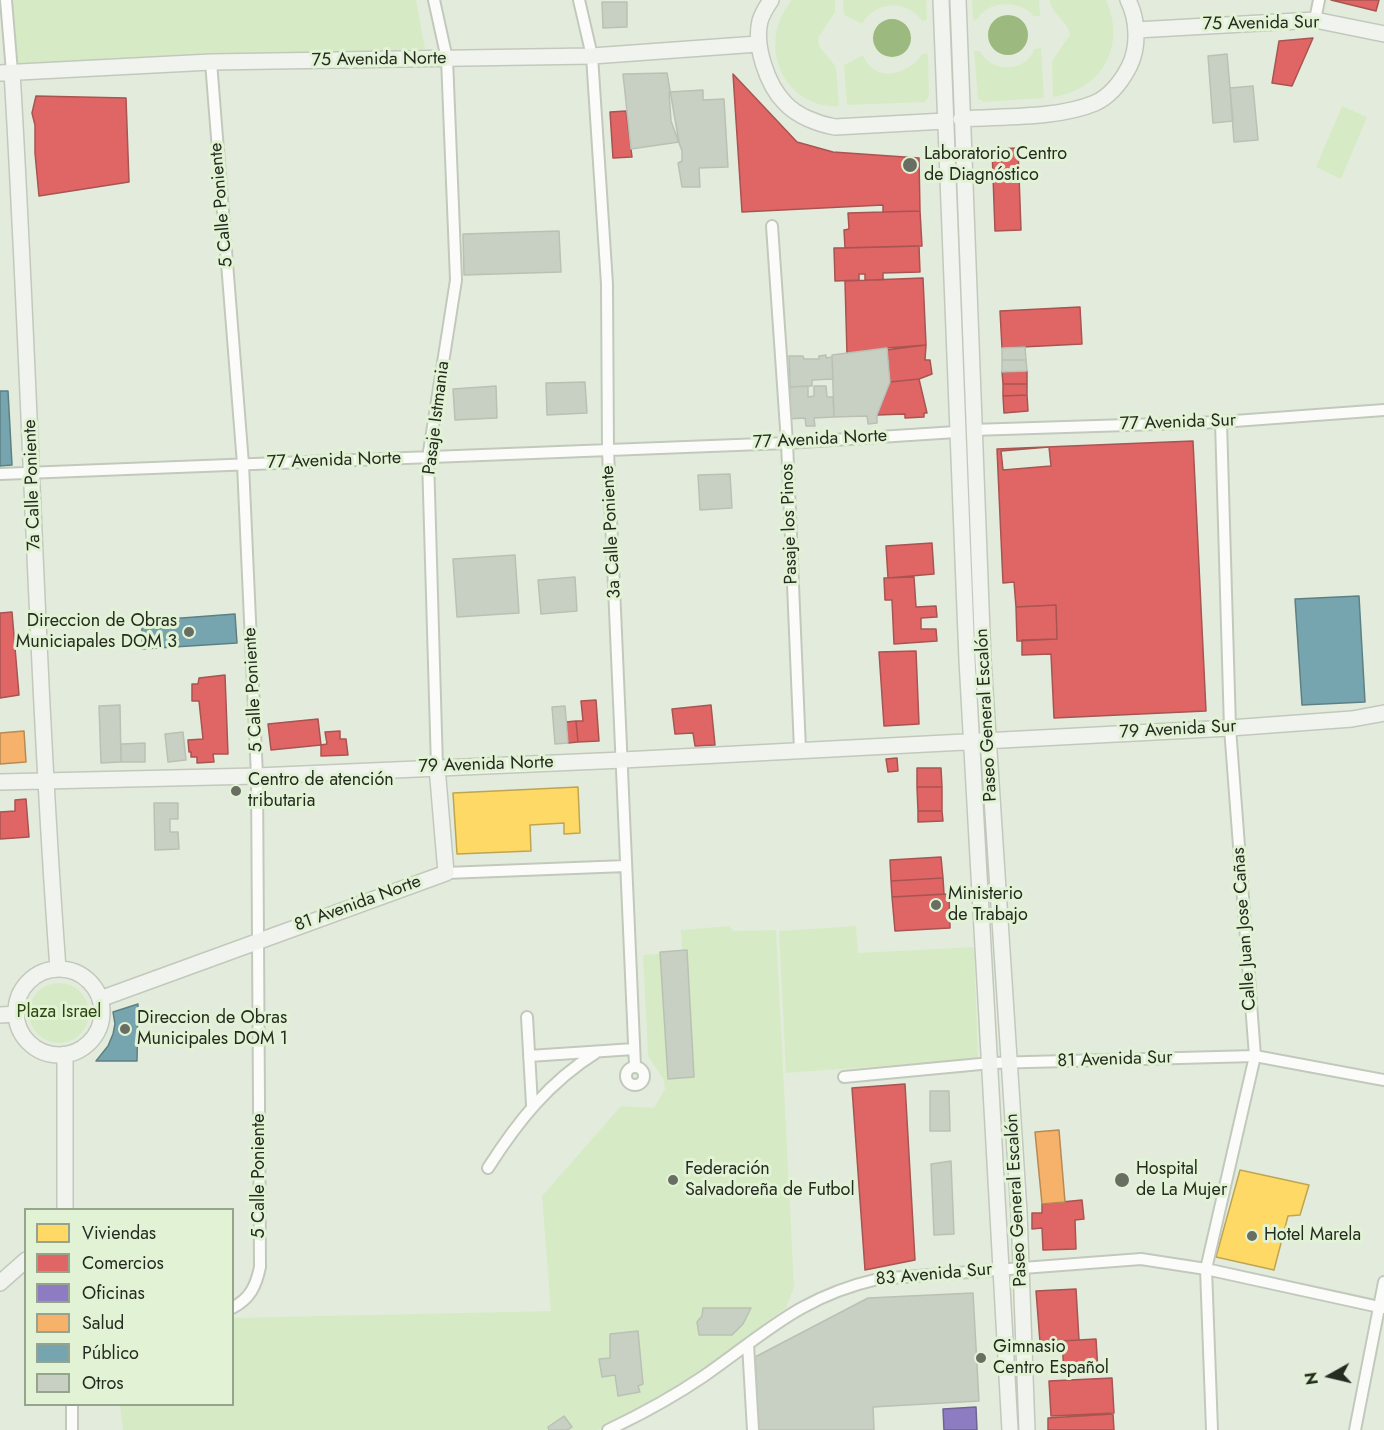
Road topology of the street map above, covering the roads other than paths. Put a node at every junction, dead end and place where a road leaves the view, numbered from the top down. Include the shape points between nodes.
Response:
1 (6, 0) edge
2 (434, 0) edge
3 (579, 0) edge
4 (771, 0) edge
5 (941, 0) edge
6 (958, 0) edge
7 (1128, 0) edge
8 (1318, 0) edge
9 (1315, 20) junction
10 (1136, 30) junction
11 (1384, 34) edge
12 (758, 44) junction
13 (592, 56) junction
14 (447, 59) junction
15 (211, 62) junction
16 (6, 72) edge
17 (962, 119) junction
18 (945, 121) junction
19 (772, 226) dead end
20 (1384, 410) edge
21 (1221, 422) junction
22 (972, 430) junction
23 (956, 432) junction
24 (787, 443) junction
25 (608, 451) junction
26 (428, 458) junction
27 (243, 464) junction
28 (33, 473) junction
29 (0, 474) edge
30 (1384, 713) edge
31 (1230, 728) junction
32 (987, 740) junction
33 (971, 741) junction
34 (800, 750) junction
35 (623, 759) junction
36 (437, 767) junction
37 (257, 776) junction
38 (45, 780) junction
39 (0, 782) edge
40 (626, 866) junction
41 (446, 873) junction
42 (258, 940) junction
43 (58, 969) junction
44 (100, 999) junction
45 (17, 1014) junction
46 (0, 1015) edge
47 (527, 1017) dead end
48 (634, 1049) junction
49 (597, 1052) junction
50 (65, 1055) junction
51 (529, 1056) junction
52 (1255, 1056) junction
53 (991, 1063) junction
54 (1010, 1063) junction
55 (635, 1066) dead end
56 (844, 1077) dead end
57 (1384, 1080) edge
58 (532, 1105) junction
59 (488, 1168) dead end
60 (64, 1208) edge
61 (24, 1262) edge
62 (1020, 1268) junction
63 (1002, 1269) junction
64 (1206, 1269) junction
65 (1384, 1282) edge
66 (0, 1284) edge
67 (234, 1307) edge
68 (1381, 1307) edge
69 (748, 1344) junction
70 (72, 1406) edge
71 (72, 1430) edge
72 (608, 1430) edge
73 (753, 1430) edge
74 (1010, 1430) edge
75 (1027, 1430) edge
76 (1212, 1430) edge
77 (1355, 1430) edge

1 - 16 street, 7a Calle Poniente
2 - 14 street, Pasaje Istmania
3 - 13 street, 3a Calle Poniente
4 - 12 main road via 760,20
5 - 18 main road, Paseo General Escalón
6 - 17 main road, Paseo General Escalón
7 - 10 main road
8 - 9 street
9 - 10 main road, 75 Avenida Sur
9 - 11 main road, 75 Avenida Sur
10 - 17 main road via 1134,57 1119,84 1096,103 1056,112
12 - 13 main road, 75 Avenida Norte
12 - 18 main road via 765,71 785,104 817,123 835,127
13 - 14 main road, 75 Avenida Norte
13 - 25 street, 3a Calle Poniente via 607,284
14 - 15 main road, 75 Avenida Norte
14 - 26 street, Pasaje Istmania via 456,279
15 - 16 main road, 75 Avenida Norte
15 - 27 street, 5 Calle Poniente
16 - 28 main road, 7a Calle Poniente
17 - 22 main road, Paseo General Escalón
18 - 23 main road, Paseo General Escalón
19 - 24 street, Pasaje los Pinos
20 - 21 street, 77 Avenida Sur
21 - 22 street, 77 Avenida Sur
21 - 31 street, Calle Juan Jose Cañas
22 - 32 main road, Paseo General Escalón
23 - 24 street, 77 Avenida Norte
23 - 33 main road, Paseo General Escalón
24 - 25 street, 77 Avenida Norte
24 - 34 street, Pasaje los Pinos
25 - 26 street, 77 Avenida Norte
25 - 35 street, 3a Calle Poniente
26 - 27 street, 77 Avenida Norte
26 - 36 street, Pasaje Istmania
27 - 28 street, 77 Avenida Norte
27 - 37 street, 5 Calle Poniente
28 - 29 street, 77 Avenida Norte
28 - 38 main road, 7a Calle Poniente
30 - 31 main road, 79 Avenida Sur
31 - 32 main road, 79 Avenida Sur
31 - 52 street, Calle Juan Jose Cañas
32 - 33 main road, 79 Avenida Sur
32 - 54 main road, Paseo General Escalón
33 - 34 main road, 79 Avenida Norte
33 - 53 main road, Paseo General Escalón
34 - 35 main road, 79 Avenida Norte
35 - 36 main road, 79 Avenida Norte
35 - 40 street, 3a Calle Poniente
36 - 37 main road, 79 Avenida Norte
36 - 41 main road, Pasaje Istmania
37 - 38 main road, 79 Avenida Norte
37 - 42 street, 5 Calle Poniente
38 - 39 main road, 79 Avenida Norte
38 - 43 main road, 7a Calle Poniente
40 - 41 street, 81 Avenida Norte
40 - 48 street, 3a Calle Poniente
41 - 42 main road, 81 Avenida Norte
42 - 44 main road, 81 Avenida Norte
42 - 67 street, 5 Calle Poniente via 260,1267 247,1299
43 - 44 main road via 84,977
43 - 45 main road via 28,983
44 - 50 main road via 101,1024 96,1035 88,1045
45 - 46 main road
45 - 50 main road via 24,1036 32,1045
47 - 51 street
48 - 49 street
48 - 55 street, 3a Calle Poniente
49 - 51 street
49 - 58 street via 561,1077
50 - 60 main road
51 - 58 street
52 - 54 street, 81 Avenida Sur
52 - 57 street, 81 Avenida Sur
52 - 64 street, Calle Juan Jose Cañas
53 - 54 street, 81 Avenida Sur
53 - 56 street, 81 Avenida Sur
53 - 63 main road, Paseo General Escalón
54 - 62 main road, Paseo General Escalón
58 - 59 street
61 - 66 main road
62 - 63 street, 83 Avenida Sur
62 - 64 street, 83 Avenida Sur via 1141,1259
62 - 75 main road, Paseo General Escalón
63 - 69 street, 83 Avenida Sur via 878,1279 842,1287 779,1320
63 - 74 main road, Paseo General Escalón
64 - 68 street, 83 Avenida Sur
64 - 76 street, Calle Juan Jose Cañas
65 - 68 street
68 - 77 street
69 - 72 street, 83 Avenida Sur via 665,1401
69 - 73 street
70 - 71 street

